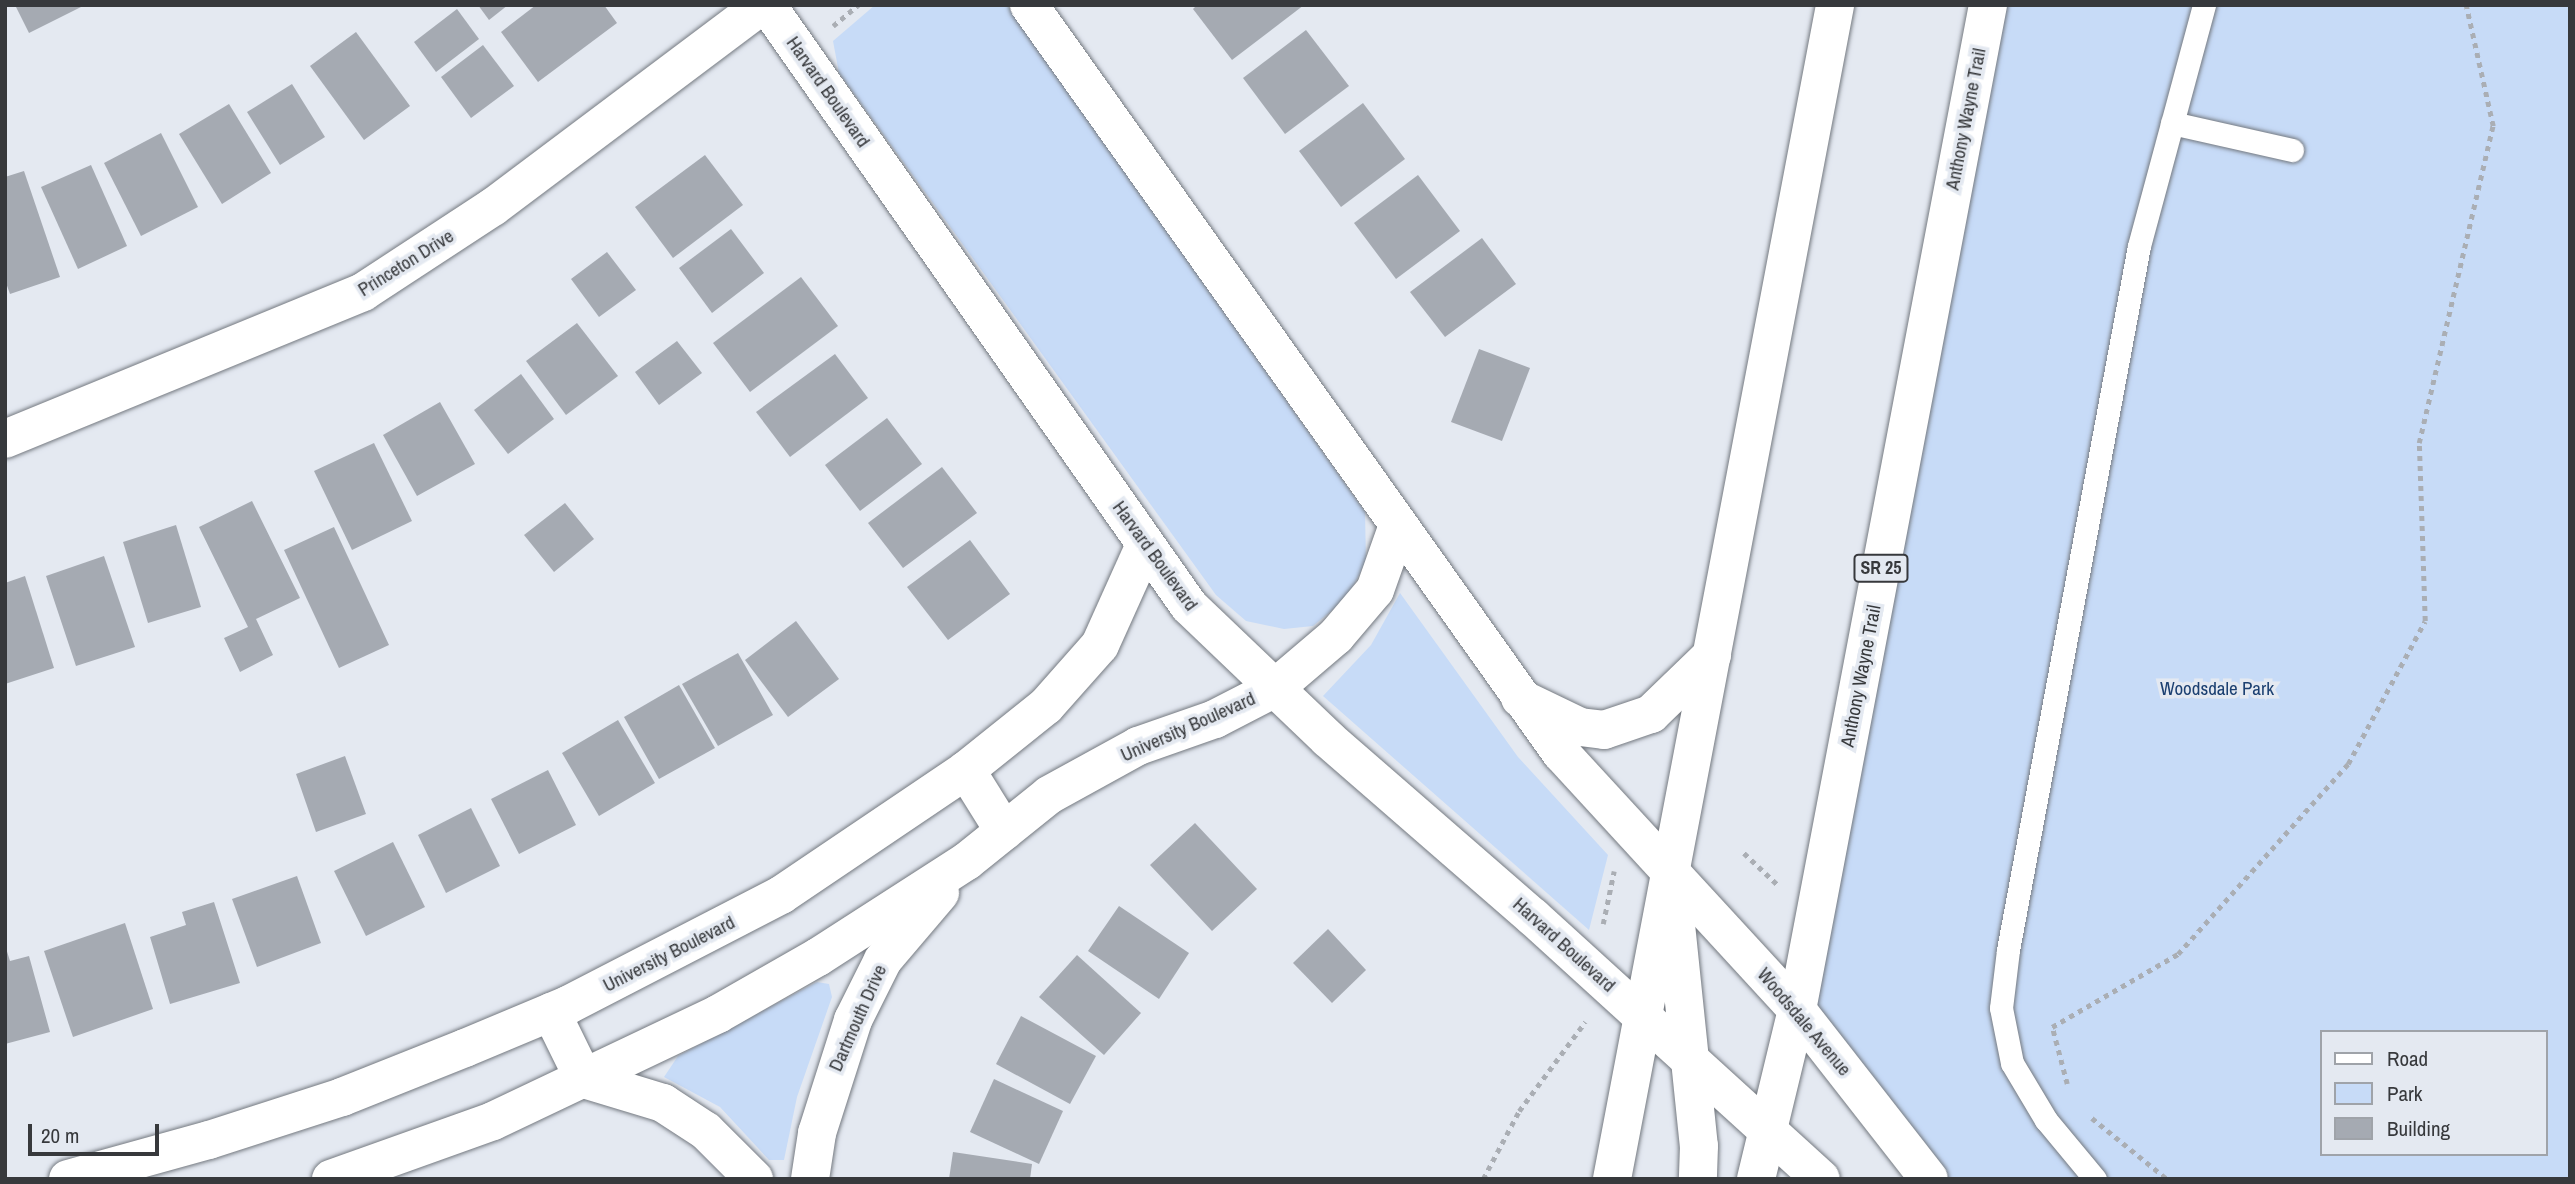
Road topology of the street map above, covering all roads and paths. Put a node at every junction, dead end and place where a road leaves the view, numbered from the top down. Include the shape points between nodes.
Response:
1 (764, 5) edge
2 (858, 5) edge
3 (1029, 5) edge
4 (1835, 5) edge
5 (1988, 5) edge
6 (2204, 5) edge
7 (2466, 5) edge
8 (833, 26) dead end
9 (2172, 123) junction
10 (2292, 150) dead end
11 (5, 439) edge
12 (1397, 528) junction
13 (1145, 545) junction
14 (1712, 655) junction
15 (1275, 688) junction
16 (1520, 698) junction
17 (966, 770) junction
18 (992, 840) junction
19 (1744, 853) dead end
20 (1616, 863) dead end
21 (1671, 872) junction
22 (1785, 892) dead end
23 (1603, 927) dead end
24 (1797, 1010) junction
25 (551, 1012) junction
26 (1644, 1017) junction
27 (1586, 1020) dead end
28 (1689, 1059) junction
29 (584, 1079) junction
30 (2068, 1088) dead end
31 (2082, 1109) dead end
32 (1764, 1129) junction
33 (68, 1179) edge
34 (331, 1179) edge
35 (754, 1179) edge
36 (810, 1179) edge
37 (1483, 1179) edge
38 (1612, 1179) edge
39 (1698, 1179) edge
40 (1756, 1179) edge
41 (1821, 1179) edge
42 (1929, 1179) edge
43 (2095, 1179) edge
44 (2167, 1179) edge

1 - 11 main road, Princeton Drive via 493,207 363,292
1 - 13 main road, Harvard Boulevard
2 - 8 path
3 - 12 main road
4 - 14 main road
5 - 24 main road, Anthony Wayne Trail / SR 25
6 - 9 lane
7 - 30 path via 2493,126 2418,443 2425,621 2348,764 2178,954 2053,1027
9 - 10 lane
9 - 43 lane via 2139,246 2001,1009 2012,1063 2046,1120
12 - 15 main road, University Boulevard via 1375,590 1336,636
12 - 16 main road
13 - 15 main road, Harvard Boulevard via 1189,606
13 - 17 main road, University Boulevard via 1100,645 1046,706
14 - 16 main road via 1651,714 1604,730 1580,727
14 - 21 main road
15 - 18 main road, University Boulevard via 1215,719 1138,746 1049,795
15 - 26 main road, Harvard Boulevard
16 - 21 main road via 1561,753
17 - 18 main road
17 - 25 main road, University Boulevard via 781,895
18 - 29 main road, University Boulevard via 818,957 718,1014
18 - 36 main road, Dartmouth Drive via 883,960 833,1076
19 - 22 path
20 - 23 path
21 - 24 main road, Woodsdale Avenue
21 - 26 main road
21 - 28 main road
24 - 32 main road, Anthony Wayne Trail / SR 25
24 - 42 main road, Woodsdale Avenue
25 - 29 main road
25 - 33 main road, University Boulevard via 342,1097
26 - 28 main road
26 - 38 main road
27 - 37 path via 1518,1111
28 - 32 main road
28 - 39 main road
29 - 34 main road, University Boulevard via 493,1121
29 - 35 main road via 663,1103 706,1131
31 - 44 path
32 - 40 main road, Anthony Wayne Trail / SR 25
32 - 41 main road

